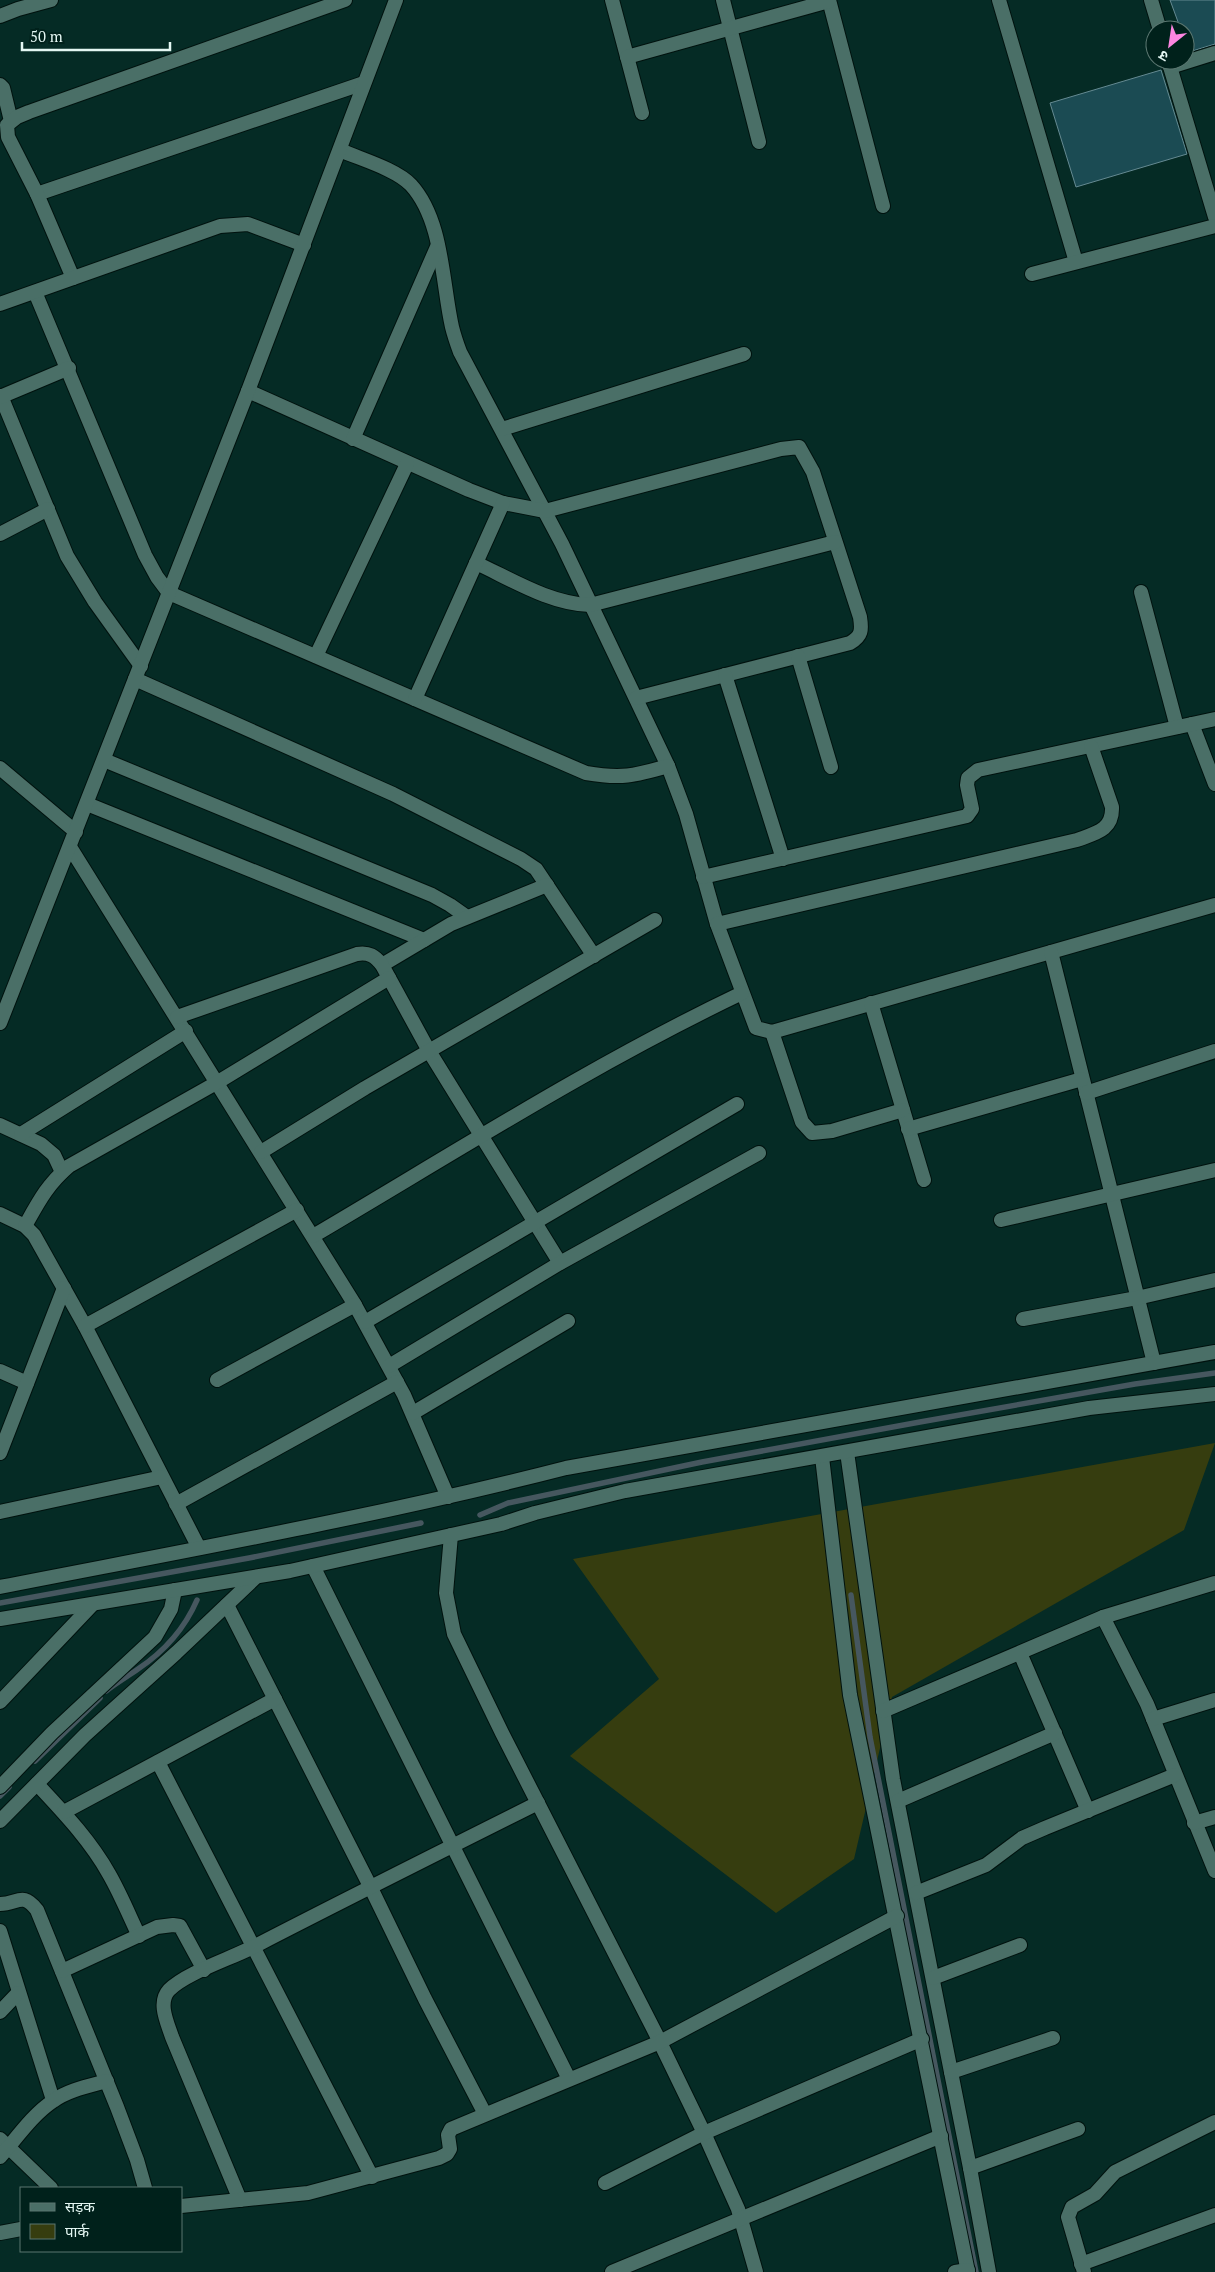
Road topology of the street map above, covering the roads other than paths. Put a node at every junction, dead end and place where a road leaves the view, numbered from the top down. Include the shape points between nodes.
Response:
1 (51, 0) edge
2 (345, 0) edge
3 (396, 0) edge
4 (612, 0) edge
5 (722, 0) edge
6 (829, 0) edge
7 (999, 0) edge
8 (1151, 0) edge
9 (34, 2) edge
10 (0, 16) edge
11 (1157, 20) edge
12 (729, 27) junction
13 (1215, 53) edge
14 (627, 57) junction
15 (1195, 57) edge
16 (1171, 70) edge
17 (364, 83) junction
18 (0, 85) edge
19 (642, 113) dead end
20 (11, 121) junction
21 (759, 142) dead end
22 (340, 150) junction
23 (38, 194) junction
24 (883, 206) dead end
25 (1215, 217) edge
26 (1215, 226) edge
27 (304, 245) junction
28 (437, 247) junction
29 (1076, 262) junction
30 (1032, 274) dead end
31 (73, 278) junction
32 (35, 292) junction
33 (0, 304) edge
34 (744, 354) dead end
35 (68, 368) junction
36 (248, 391) junction
37 (0, 396) edge
38 (502, 429) junction
39 (353, 439) junction
40 (407, 464) junction
41 (503, 503) junction
42 (48, 509) junction
43 (545, 511) junction
44 (0, 534) edge
45 (835, 542) junction
46 (476, 563) junction
47 (1141, 592) dead end
48 (169, 593) junction
49 (590, 605) junction
50 (316, 656) junction
51 (798, 656) junction
52 (141, 666) junction
53 (725, 675) junction
54 (135, 679) junction
55 (636, 698) junction
56 (414, 699) junction
57 (1215, 719) edge
58 (1192, 724) junction
59 (1177, 727) junction
60 (1090, 746) junction
61 (104, 760) junction
62 (668, 766) junction
63 (831, 767) dead end
64 (0, 768) edge
65 (1215, 784) edge
66 (87, 804) junction
67 (76, 832) junction
68 (70, 847) junction
69 (783, 859) junction
70 (703, 877) junction
71 (548, 885) junction
72 (1215, 905) edge
73 (467, 916) junction
74 (656, 920) dead end
75 (717, 924) junction
76 (424, 940) junction
77 (1051, 952) junction
78 (594, 956) junction
79 (382, 965) junction
80 (389, 978) junction
81 (742, 993) junction
82 (871, 1003) junction
83 (177, 1017) junction
84 (0, 1022) edge
85 (186, 1031) junction
86 (772, 1032) junction
87 (429, 1051) junction
88 (1215, 1051) edge
89 (218, 1082) junction
90 (1084, 1086) junction
91 (737, 1104) dead end
92 (903, 1110) junction
93 (0, 1126) edge
94 (908, 1129) junction
95 (21, 1134) junction
96 (483, 1136) junction
97 (261, 1152) junction
98 (759, 1152) dead end
99 (1215, 1170) edge
100 (62, 1172) junction
101 (924, 1180) dead end
102 (1111, 1194) junction
103 (297, 1210) junction
104 (0, 1214) edge
105 (1001, 1220) dead end
106 (535, 1222) junction
107 (25, 1226) junction
108 (313, 1236) junction
109 (560, 1264) junction
110 (1215, 1280) edge
111 (64, 1288) junction
112 (1137, 1298) junction
113 (355, 1305) junction
114 (1023, 1319) dead end
115 (568, 1321) dead end
116 (365, 1322) junction
117 (85, 1326) junction
118 (1215, 1352) edge
119 (1154, 1363) junction
120 (389, 1366) junction
121 (0, 1371) edge
122 (217, 1380) dead end
123 (397, 1382) junction
124 (27, 1383) junction
125 (1215, 1394) edge
126 (413, 1414) junction
127 (0, 1453) edge
128 (835, 1455) junction
129 (162, 1477) junction
130 (448, 1497) junction
131 (176, 1504) junction
132 (0, 1512) edge
133 (450, 1535) junction
134 (199, 1548) junction
135 (313, 1566) junction
136 (256, 1577) junction
137 (1215, 1583) edge
138 (0, 1587) edge
139 (175, 1590) junction
140 (93, 1604) junction
141 (227, 1605) junction
142 (1104, 1617) junction
143 (0, 1619) edge
144 (1020, 1653) junction
145 (275, 1699) junction
146 (1215, 1700) edge
147 (0, 1702) edge
148 (883, 1711) junction
149 (1153, 1719) junction
150 (1055, 1733) junction
151 (158, 1762) junction
152 (1175, 1775) junction
153 (37, 1784) junction
154 (0, 1788) edge
155 (898, 1801) junction
156 (538, 1803) junction
157 (1088, 1811) junction
158 (64, 1812) junction
159 (1215, 1816) edge
160 (0, 1821) edge
161 (1194, 1823) junction
162 (453, 1845) junction
163 (1215, 1871) edge
164 (370, 1886) junction
165 (916, 1893) junction
166 (0, 1904) edge
167 (897, 1916) junction
168 (0, 1931) edge
169 (139, 1936) junction
170 (1020, 1944) dead end
171 (254, 1947) junction
172 (204, 1970) junction
173 (62, 1972) junction
174 (933, 1978) junction
175 (18, 1993) junction
176 (0, 2012) edge
177 (1052, 2038) dead end
178 (922, 2039) junction
179 (660, 2042) junction
180 (951, 2072) junction
181 (569, 2080) junction
182 (107, 2081) junction
183 (54, 2100) junction
184 (485, 2114) junction
185 (1215, 2122) edge
186 (1078, 2129) dead end
187 (704, 2133) junction
188 (941, 2136) junction
189 (3, 2148) edge
190 (970, 2168) junction
191 (372, 2177) junction
192 (605, 2183) dead end
193 (50, 2187) edge
194 (146, 2187) edge
195 (240, 2200) junction
196 (182, 2206) edge
197 (1215, 2215) edge
198 (742, 2219) junction
199 (20, 2229) edge
200 (0, 2233) edge
201 (1082, 2268) edge
202 (964, 2271) edge
203 (612, 2272) edge
204 (756, 2272) edge
205 (989, 2272) edge

1 - 9 street
2 - 20 street
3 - 17 street
4 - 14 street
5 - 12 street
6 - 12 street
6 - 24 street
7 - 29 street
8 - 11 street
9 - 10 street
12 - 14 street
12 - 21 street
13 - 15 street
14 - 19 street
16 - 25 street
17 - 22 street
17 - 23 street
18 - 20 street
20 - 23 street via 7,125 8,137
22 - 27 street
22 - 28 street via 396,174 410,185 423,203
23 - 31 street
26 - 29 street
27 - 31 street via 248,224 227,225
27 - 36 street
28 - 38 street via 452,328 460,352
28 - 39 street
29 - 30 street
31 - 32 street
32 - 33 street
32 - 35 street
34 - 38 street
35 - 37 street
35 - 48 street via 145,555
36 - 39 street
36 - 48 street
37 - 42 street
38 - 43 street
39 - 40 street
40 - 41 street
40 - 50 street
41 - 43 street
41 - 46 street
42 - 44 street
42 - 52 street via 72,564
43 - 45 street via 793,446 803,452 813,472
43 - 49 street
45 - 49 street
45 - 51 street via 862,629 850,643
46 - 49 street via 555,598 576,605
46 - 56 street
47 - 59 street
48 - 50 street
48 - 52 street
49 - 55 street
50 - 56 street
51 - 53 street
51 - 63 street
52 - 54 street
53 - 55 street
53 - 69 street
54 - 61 street
54 - 71 street via 469,831 536,869
55 - 62 street
56 - 62 street via 586,773 613,778
57 - 58 street
58 - 59 street
58 - 65 street
59 - 60 street
60 - 69 street via 978,770 968,778 972,809 967,816
60 - 75 street via 1112,807 1112,818 1098,832 1077,840
61 - 66 street
61 - 73 street via 432,895
62 - 70 street via 686,814
64 - 67 street
66 - 67 street
66 - 76 street
67 - 68 street
68 - 83 street
68 - 84 street
69 - 70 street
70 - 75 street
71 - 73 street
71 - 78 street
72 - 77 street
73 - 76 street
74 - 78 street
75 - 81 street
76 - 79 street
77 - 82 street
77 - 90 street
78 - 87 street
79 - 80 street
79 - 83 street via 372,955 357,954
80 - 87 street
80 - 89 street
81 - 86 street via 756,1028
81 - 96 street via 596,1069
82 - 86 street
82 - 92 street
83 - 85 street
85 - 89 street
85 - 95 street
86 - 92 street via 802,1122 812,1133 832,1131
87 - 96 street
87 - 97 street
88 - 90 street
89 - 97 street
89 - 100 street via 95,1150
90 - 94 street
90 - 102 street
91 - 106 street
92 - 94 street
93 - 95 street
94 - 101 street
95 - 100 street via 42,1144 54,1155
96 - 106 street
96 - 108 street
97 - 103 street
98 - 109 street
99 - 102 street
100 - 107 street via 45,1190
102 - 105 street
102 - 112 street
103 - 108 street
103 - 117 street
104 - 107 street
106 - 109 street
106 - 116 street
107 - 111 street via 34,1235
108 - 113 street
109 - 120 street
110 - 112 street
111 - 117 street
111 - 124 street
112 - 114 street
112 - 119 street
113 - 116 street
113 - 122 street
115 - 126 street
116 - 120 street
117 - 129 street
118 - 119 street
119 - 130 street via 566,1468
120 - 123 street
121 - 124 street
123 - 126 street
123 - 131 street
124 - 127 street
125 - 128 street via 1089,1408
126 - 130 street
128 - 133 street via 625,1492
128 - 148 street
128 - 167 street via 850,1696
129 - 131 street
129 - 132 street
130 - 134 street
131 - 134 street
133 - 135 street
133 - 156 street via 446,1594 454,1634
134 - 138 street
135 - 136 street
135 - 162 street
136 - 139 street
136 - 141 street
137 - 142 street
139 - 140 street
139 - 154 street via 171,1609 155,1637 52,1733
140 - 143 street
140 - 147 street
141 - 145 street
141 - 153 street via 85,1735
142 - 144 street
142 - 149 street
144 - 148 street
144 - 150 street
145 - 151 street
145 - 164 street
146 - 149 street
148 - 155 street
149 - 152 street
150 - 155 street
150 - 157 street
151 - 158 street
151 - 171 street
152 - 157 street
152 - 161 street
153 - 158 street
153 - 160 street
155 - 165 street
156 - 162 street
156 - 179 street
157 - 165 street via 1022,1838 986,1865
158 - 169 street via 86,1838 109,1874
159 - 161 street
161 - 163 street
162 - 164 street
162 - 181 street
164 - 171 street
164 - 184 street
165 - 174 street
166 - 173 street via 15,1899 32,1903
167 - 178 street
167 - 179 street
168 - 175 street
169 - 172 street via 157,1927 180,1926
169 - 173 street
170 - 174 street
171 - 172 street
171 - 191 street
172 - 195 street via 168,1991 164,1998 164,2011
173 - 182 street
174 - 180 street
175 - 176 street
175 - 183 street
177 - 180 street
178 - 187 street
178 - 188 street
179 - 181 street
179 - 187 street
180 - 190 street
181 - 184 street
182 - 183 street via 74,2090
182 - 194 street
183 - 189 street
184 - 191 street via 451,2129 447,2154
185 - 201 street via 1115,2172 1095,2194 1072,2207 1068,2217
186 - 190 street
187 - 192 street
187 - 198 street
188 - 198 street
188 - 202 street
189 - 193 street
190 - 205 street
191 - 195 street via 308,2193
195 - 196 street
197 - 201 street
198 - 203 street
198 - 204 street
199 - 200 street

